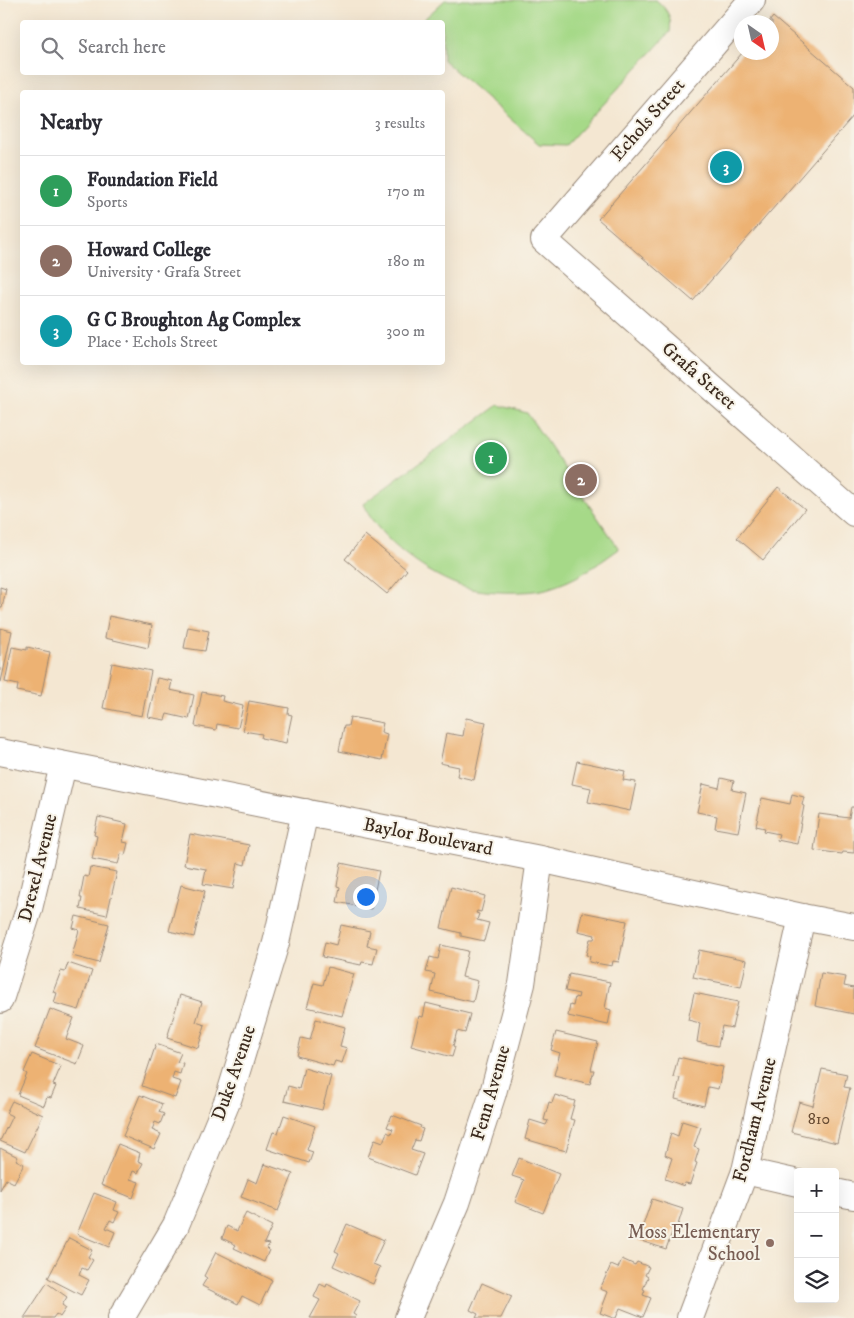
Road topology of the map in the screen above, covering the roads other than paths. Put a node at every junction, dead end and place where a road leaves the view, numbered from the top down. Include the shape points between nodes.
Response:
1 (752, 0) edge
2 (544, 240) joint
3 (854, 513) edge
4 (0, 752) edge
5 (63, 765) junction
6 (305, 812) junction
7 (540, 859) junction
8 (802, 918) junction
9 (854, 927) edge
10 (0, 1000) edge
11 (745, 1171) junction
12 (794, 1182) edge
13 (839, 1193) edge
14 (854, 1196) edge
15 (121, 1318) edge
16 (408, 1318) edge
17 (690, 1318) edge

1 - 2 street, Echols Street
2 - 3 street, Grafa Street
4 - 5 street, Baylor Boulevard
5 - 6 street, Baylor Boulevard
5 - 10 street, Drexel Avenue via 29,909
6 - 7 street, Baylor Boulevard
6 - 15 street, Duke Avenue via 276,944 229,1097 176,1225
7 - 8 street, Baylor Boulevard
7 - 16 street, Fenn Avenue via 522,984 493,1092 457,1203
8 - 9 street, Baylor Boulevard
8 - 11 street, Fordham Avenue
11 - 12 street
11 - 17 street, Fordham Avenue
13 - 14 street

